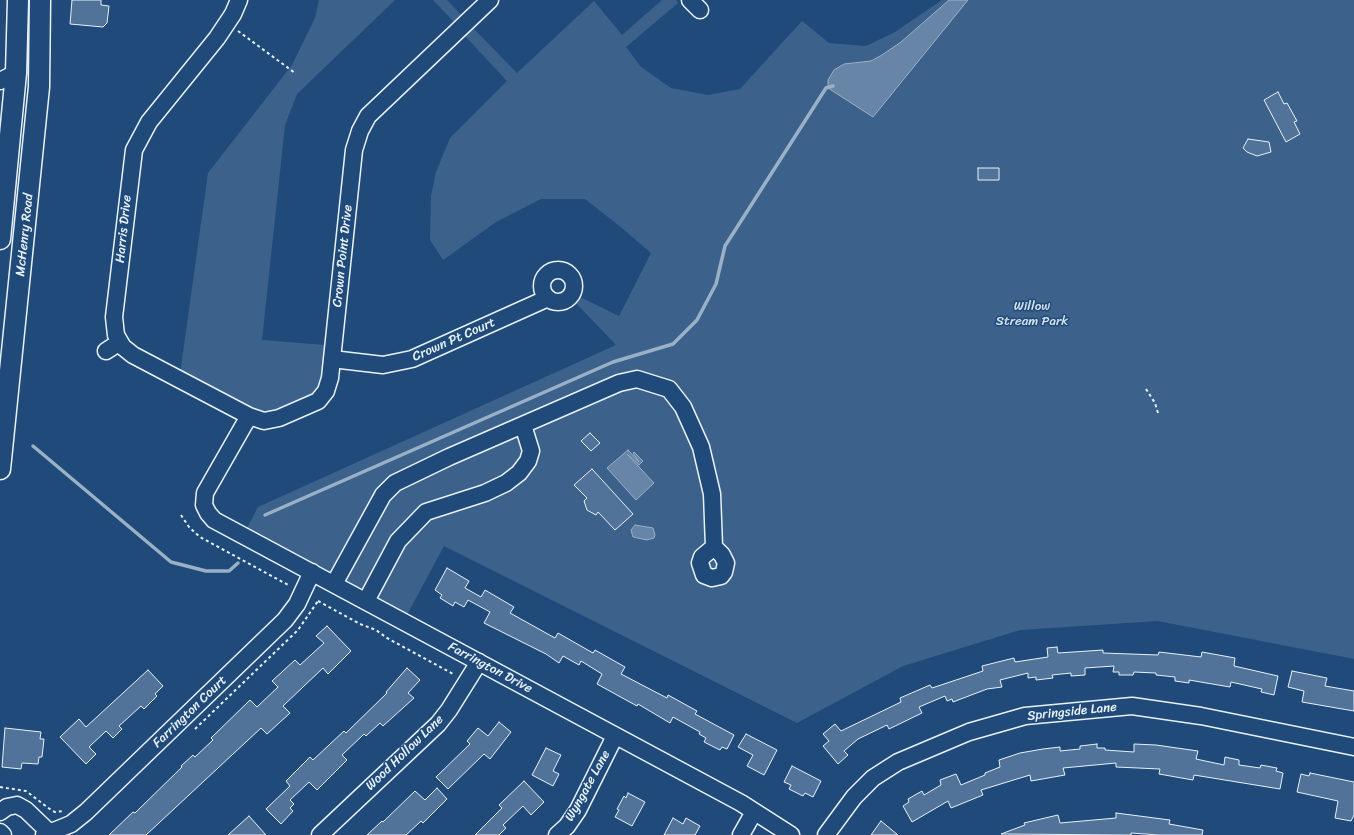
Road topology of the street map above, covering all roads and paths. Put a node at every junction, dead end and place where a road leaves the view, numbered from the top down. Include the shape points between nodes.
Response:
1 (18, 0) edge
2 (40, 0) edge
3 (239, 0) edge
4 (490, 0) edge
5 (227, 24) junction
6 (295, 73) dead end
7 (8, 77) edge
8 (0, 239) edge
9 (548, 298) dead end
10 (120, 342) junction
11 (6, 351) edge
12 (106, 351) dead end
13 (332, 359) junction
14 (1146, 389) dead end
15 (1158, 413) dead end
16 (249, 416) junction
17 (523, 425) junction
18 (0, 470) edge
19 (181, 515) dead end
20 (714, 547) dead end
21 (312, 572) junction
22 (334, 584) junction
23 (296, 592) junction
24 (366, 601) junction
25 (479, 662) junction
26 (467, 682) junction
27 (615, 736) junction
28 (1354, 747) edge
29 (0, 787) edge
30 (67, 809) dead end
31 (0, 812) edge
32 (754, 812) junction
33 (0, 832) edge
34 (47, 834) edge
35 (3, 835) edge
36 (320, 835) edge
37 (557, 835) edge
38 (741, 835) edge
39 (791, 835) edge
40 (826, 835) edge

1 - 7 main road, McHenry Road
2 - 11 main road, McHenry Road via 39,87
3 - 5 street, Harris Drive
4 - 13 street, Crown Point Drive via 368,116 360,131 354,150
5 - 6 path
5 - 10 street, Harris Drive via 149,122 134,150 114,318 116,335
7 - 8 main road, McHenry Road
9 - 13 street, Crown Pt Court via 412,359 383,365
10 - 12 street
10 - 16 street via 133,355
11 - 18 main road, McHenry Road
13 - 16 street, Crown Point Drive via 326,391 318,401 279,418 264,421
14 - 15 path
16 - 21 street, Farrington Drive via 205,493 204,506 214,520
17 - 20 street via 619,383 637,379 669,389 683,407 701,447 712,494
17 - 22 street via 396,483 383,495
17 - 24 street via 531,450 528,461 519,473 506,483 485,493 426,512 398,541
19 - 23 path via 200,537 292,587
21 - 22 street, Farrington Drive
21 - 23 street, Farrington Court
22 - 24 street, Farrington Drive
23 - 26 path via 376,630
23 - 34 street, Farrington Court via 285,620 86,812 71,824
24 - 25 street, Farrington Drive
25 - 26 street, Wood Hollow Lane
25 - 27 street, Farrington Drive
26 - 36 street, Wood Hollow Lane via 438,724
27 - 32 street, Farrington Drive
27 - 37 street, Wyngate Lane via 578,810
28 - 40 street, Springside Lane via 1201,716 1132,706 1025,716 969,732 898,762 873,778 854,797
29 - 30 path via 26,791 55,812
31 - 34 street, Farrington Court via 6,806 17,805 26,810
32 - 38 street
32 - 39 street, Farrington Drive
33 - 35 street

